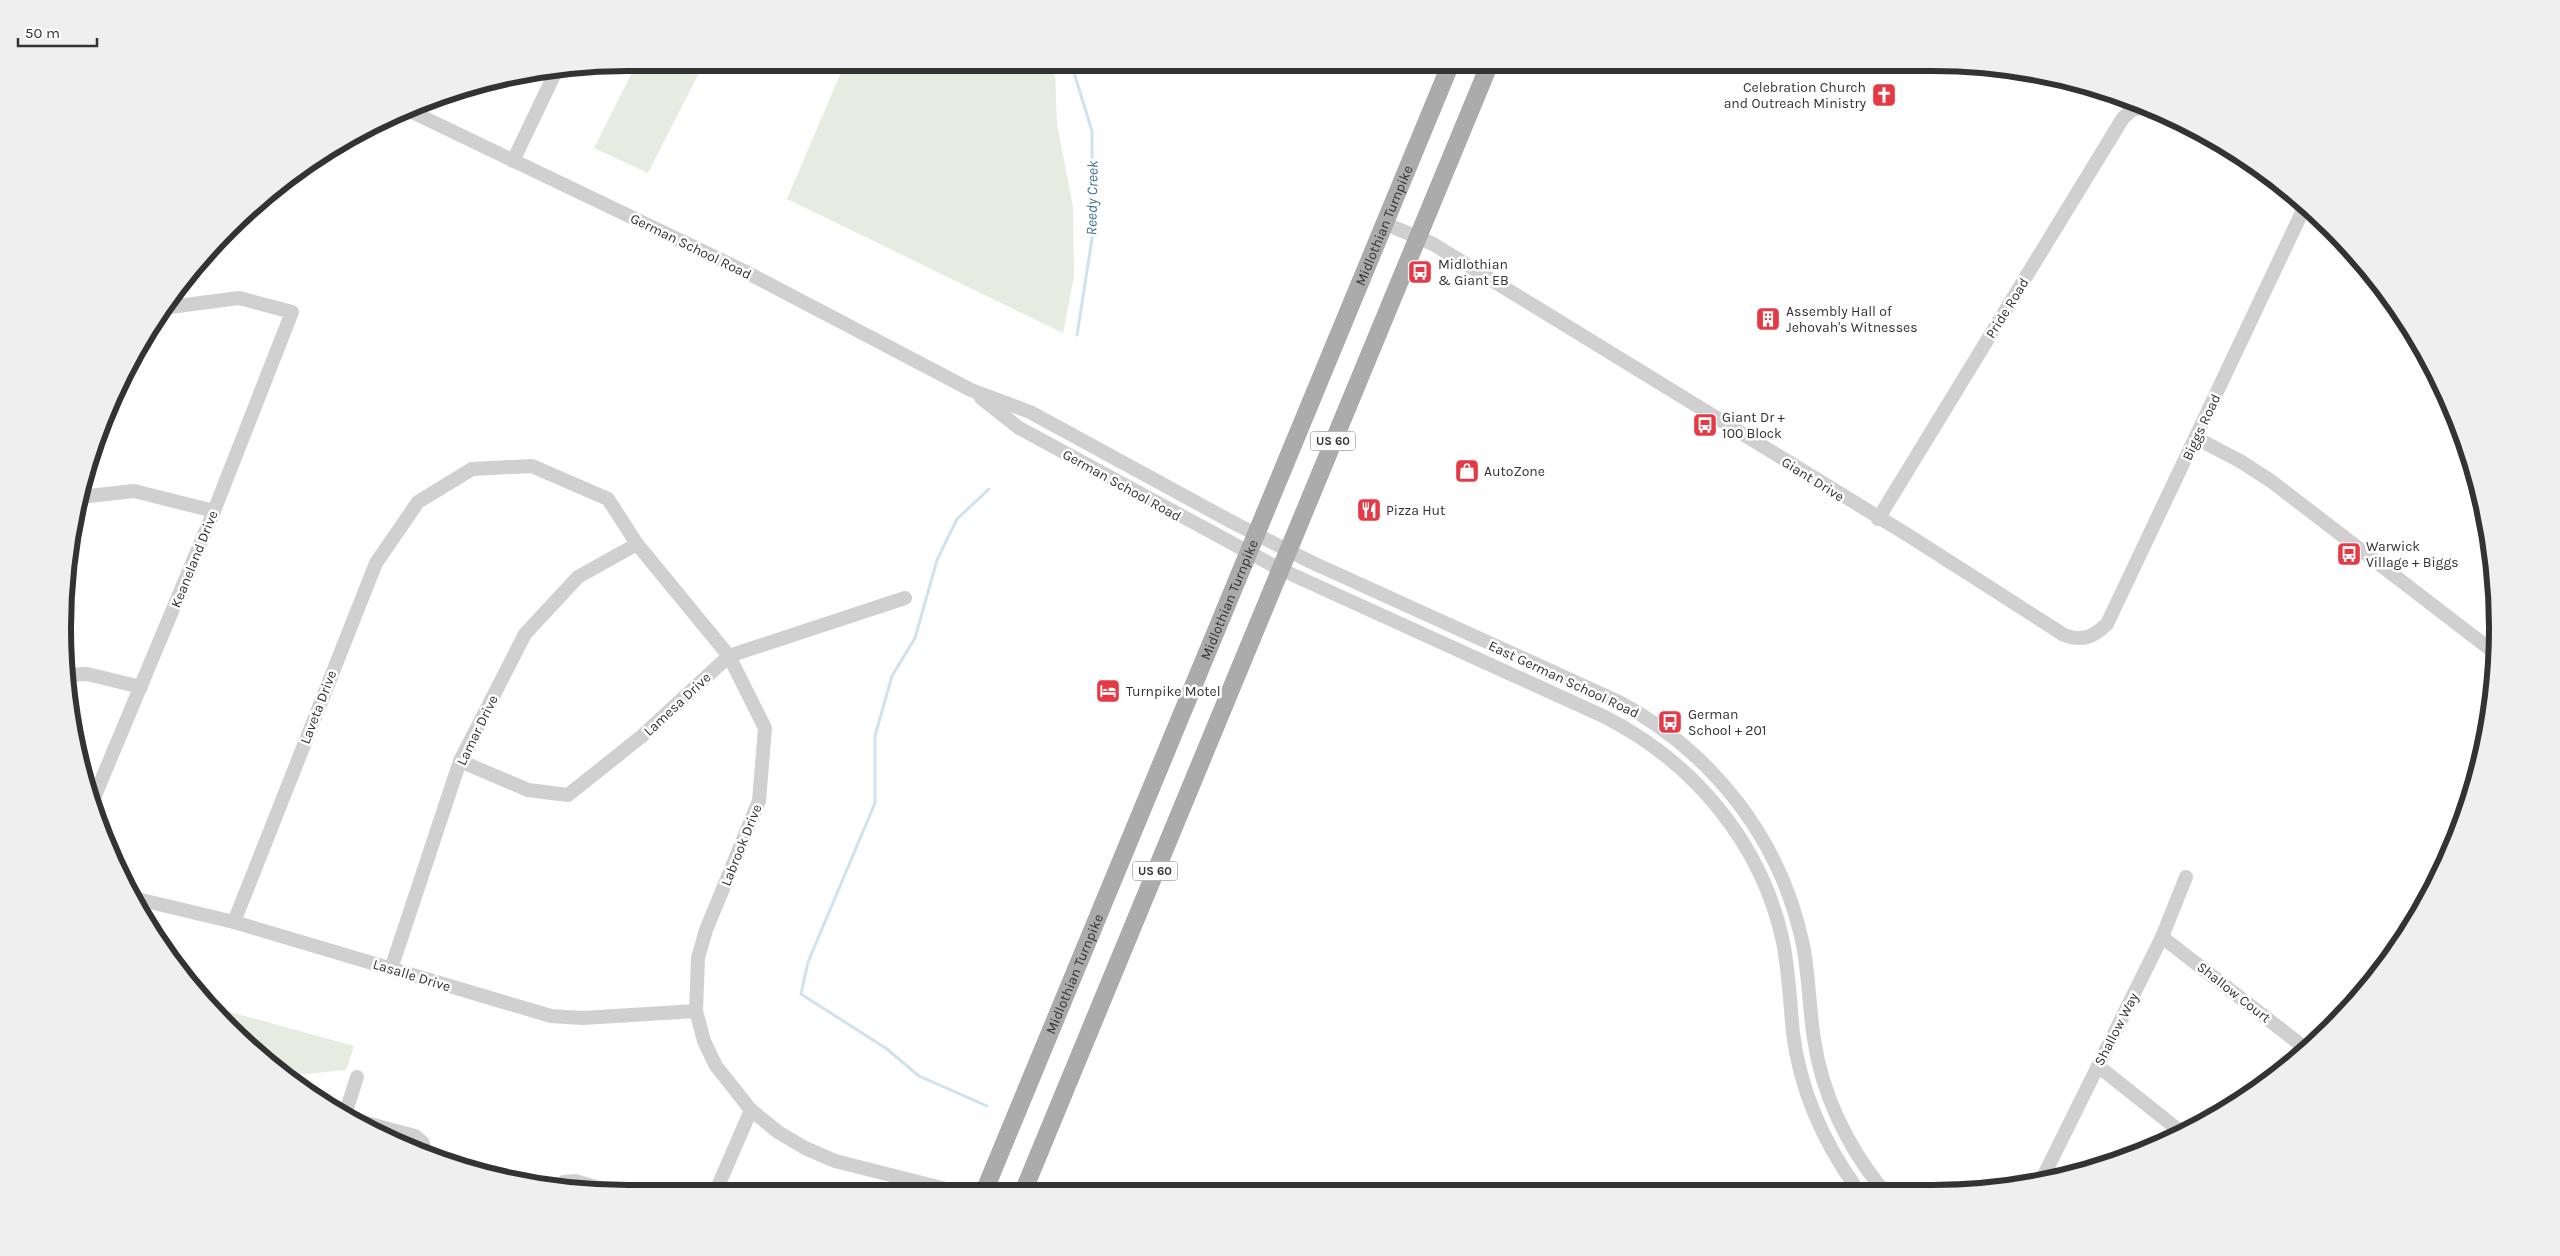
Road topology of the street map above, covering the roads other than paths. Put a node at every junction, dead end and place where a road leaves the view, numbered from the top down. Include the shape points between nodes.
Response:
1 (1447, 71) edge
2 (1486, 71) edge
3 (554, 76) edge
4 (2133, 110) edge
5 (422, 111) edge
6 (513, 161) junction
7 (2303, 213) edge
8 (1384, 223) junction
9 (1417, 237) junction
10 (174, 306) edge
11 (971, 390) junction
12 (2196, 438) junction
13 (87, 496) edge
14 (418, 502) joint
15 (214, 510) junction
16 (1878, 519) junction
17 (1255, 534) junction
18 (637, 544) junction
19 (1288, 550) junction
20 (1248, 552) junction
21 (1280, 569) junction
22 (906, 598) dead end
23 (2086, 638) joint
24 (2488, 648) edge
25 (729, 656) junction
26 (73, 675) edge
27 (1576, 683) junction
28 (141, 687) junction
29 (1568, 700) junction
30 (460, 761) junction
31 (96, 792) edge
32 (2186, 878) dead end
33 (143, 900) edge
34 (234, 922) junction
35 (2162, 937) junction
36 (391, 969) junction
37 (696, 1011) junction
38 (2301, 1045) edge
39 (2098, 1066) junction
40 (357, 1077) dead end
41 (347, 1108) edge
42 (751, 1110) junction
43 (383, 1127) edge
44 (2176, 1128) edge
45 (423, 1145) edge
46 (2045, 1173) edge
47 (569, 1182) edge
48 (581, 1183) edge
49 (718, 1185) edge
50 (932, 1185) edge
51 (987, 1185) edge
52 (1026, 1185) edge
53 (1855, 1185) edge
54 (1879, 1185) edge

1 - 8 main road, Midlothian Turnpike / US 60
2 - 9 main road, US 60
3 - 6 street
4 - 16 street, Pride Road via 2124,118
5 - 6 street, German School Road
6 - 11 street, German School Road via 746,272
7 - 12 street, Biggs Road
8 - 9 street, Giant Drive
8 - 17 main road, Midlothian Turnpike / US 60
9 - 16 street, Giant Drive
9 - 19 main road, US 60
10 - 15 street, Keaneland Drive via 239,298 292,312
11 - 17 street, German School Road via 1030,412
11 - 20 street, German School Road via 1019,428
12 - 23 street, Biggs Road via 2107,624 2097,634
12 - 24 street via 2271,481
13 - 15 street via 134,491
14 - 18 street, Labrook Drive via 472,469 532,466 608,499
14 - 34 street, Laveta Drive via 376,563
15 - 28 street, Keaneland Drive
16 - 23 street, Giant Drive via 2064,635
17 - 19 street, German School Road
17 - 20 main road, Midlothian Turnpike / US 60
18 - 25 street, Labrook Drive
18 - 30 street, Lamar Drive via 578,577 525,634
19 - 21 main road, US 60
19 - 27 street, East German School Road
20 - 21 street, German School Road
20 - 51 main road, Midlothian Turnpike / US 60
21 - 29 street, East German School Road
21 - 52 main road, US 60
22 - 25 street, Lamesa Drive
25 - 30 street, Lamesa Drive via 642,736 568,795 528,790
25 - 37 street, Labrook Drive via 765,728 759,801 706,930 698,958
26 - 28 street via 87,674
27 - 29 street
27 - 54 street, East German School Road via 1638,713 1680,742 1722,782 1756,828 1783,880 1799,928 1814,1041 1828,1095 1853,1147
28 - 31 street, Keaneland Drive
29 - 53 street, East German School Road via 1619,724 1666,756 1707,793 1740,838 1765,887 1783,941 1794,1034 1806,1090 1828,1142
30 - 36 street, Lamar Drive
32 - 35 street, Shallow Way
33 - 34 street, Lasalle Drive
34 - 36 street, Lasalle Drive
35 - 38 street, Shallow Court
35 - 39 street, Shallow Way
36 - 37 street, Lasalle Drive via 551,1016 583,1018
37 - 42 street, Labrook Drive via 704,1041 716,1066
39 - 44 street
39 - 46 street, Shallow Way
40 - 41 street
42 - 49 street
42 - 50 street, Labrook Drive via 785,1136 822,1156
43 - 45 street via 415,1136
47 - 48 street

